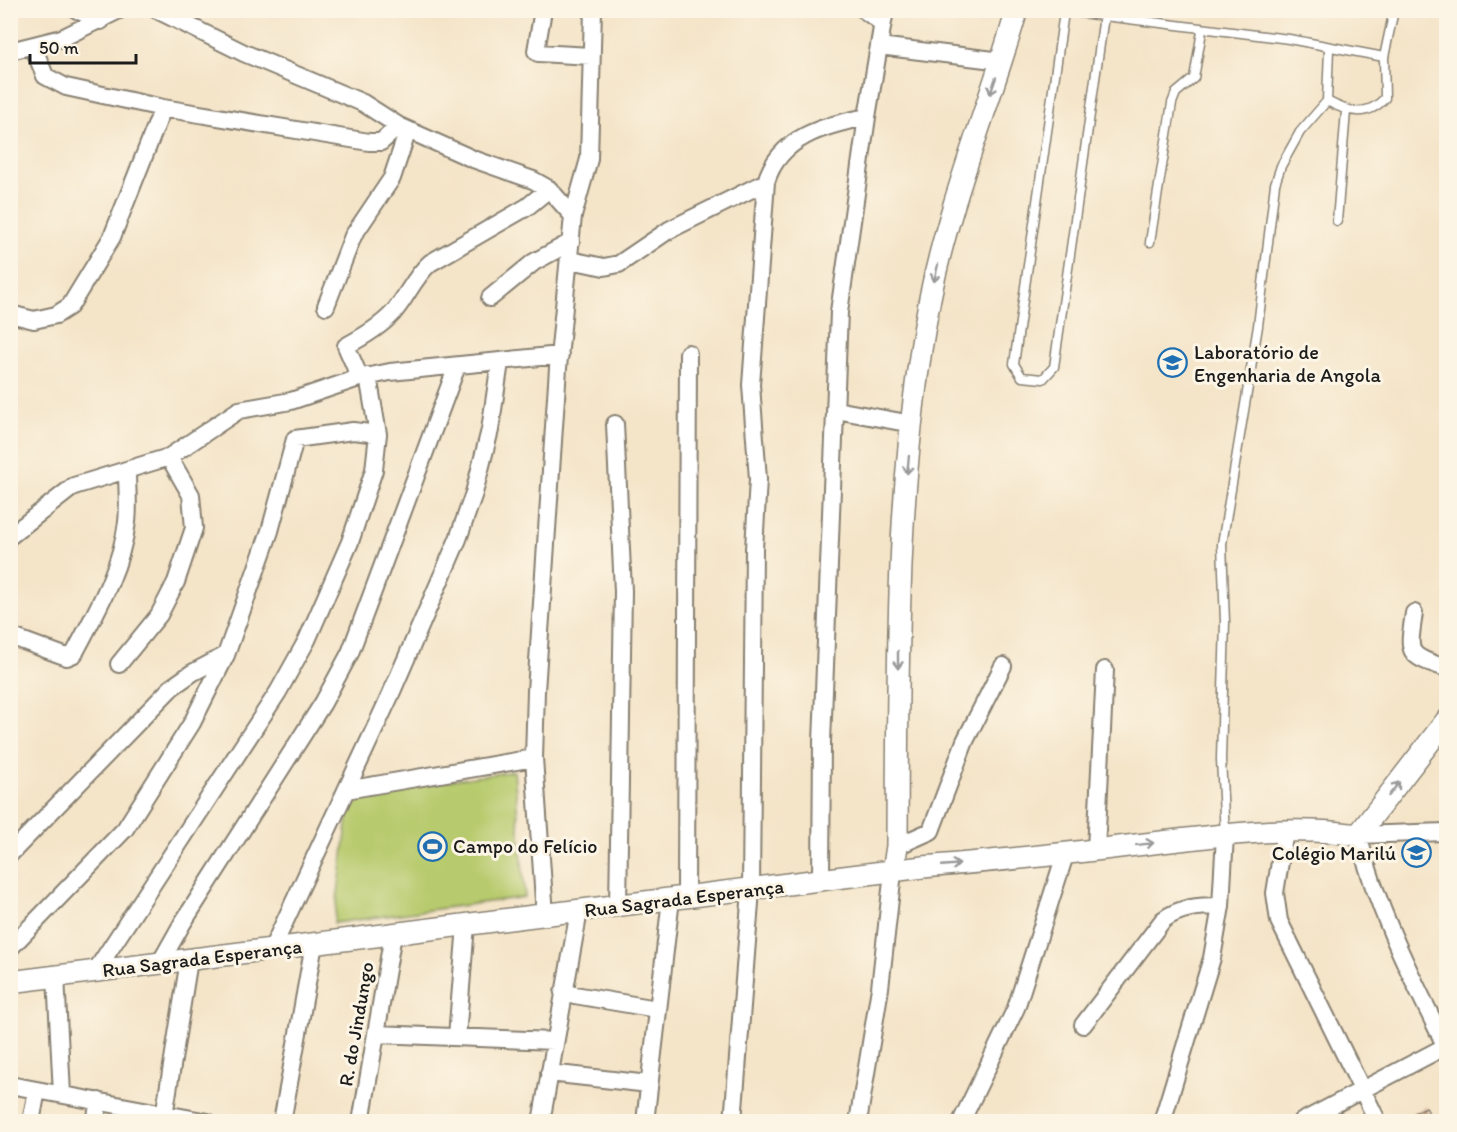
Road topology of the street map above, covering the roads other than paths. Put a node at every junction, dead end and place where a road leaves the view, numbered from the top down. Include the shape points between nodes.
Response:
1 (77, 10) edge
2 (119, 10) edge
3 (157, 10) edge
4 (543, 10) edge
5 (593, 10) edge
6 (864, 10) edge
7 (1017, 10) edge
8 (1394, 10) edge
9 (1060, 11) edge
10 (1117, 14) edge
11 (1104, 16) junction
12 (884, 17) edge
13 (101, 21) junction
14 (1202, 30) junction
15 (33, 46) junction
16 (879, 46) junction
17 (1329, 49) junction
18 (10, 51) edge
19 (591, 56) junction
20 (1384, 57) junction
21 (1002, 61) junction
22 (1327, 101) junction
23 (163, 108) junction
24 (1346, 111) junction
25 (867, 117) junction
26 (403, 128) junction
27 (766, 182) junction
28 (549, 189) junction
29 (573, 216) junction
30 (1337, 221) dead end
31 (571, 242) junction
32 (1150, 242) dead end
33 (570, 260) junction
34 (490, 298) dead end
35 (326, 306) dead end
36 (10, 315) edge
37 (688, 353) dead end
38 (560, 355) junction
39 (500, 362) junction
40 (457, 366) junction
41 (364, 377) junction
42 (836, 410) junction
43 (615, 424) dead end
44 (912, 424) junction
45 (378, 434) junction
46 (169, 457) junction
47 (127, 471) junction
48 (10, 536) edge
49 (1414, 613) dead end
50 (10, 636) edge
51 (226, 655) junction
52 (118, 664) dead end
53 (1003, 666) dead end
54 (1446, 668) edge
55 (1105, 670) dead end
56 (1446, 721) edge
57 (534, 758) junction
58 (346, 790) junction
59 (1285, 831) junction
60 (1446, 832) edge
61 (1226, 835) junction
62 (1358, 835) junction
63 (897, 846) junction
64 (1096, 850) junction
65 (10, 854) edge
66 (1065, 855) junction
67 (893, 872) junction
68 (821, 881) junction
69 (752, 890) junction
70 (679, 899) junction
71 (618, 906) junction
72 (1221, 906) junction
73 (579, 911) junction
74 (544, 915) junction
75 (466, 925) junction
76 (393, 934) junction
77 (314, 944) junction
78 (10, 948) edge
79 (272, 950) junction
80 (189, 960) junction
81 (160, 963) junction
82 (94, 972) junction
83 (56, 976) junction
84 (10, 982) edge
85 (563, 993) junction
86 (657, 1009) junction
87 (1083, 1025) dead end
88 (376, 1034) junction
89 (457, 1037) junction
90 (555, 1041) junction
91 (1446, 1046) edge
92 (549, 1073) junction
93 (649, 1084) junction
94 (10, 1085) edge
95 (37, 1090) junction
96 (1362, 1091) junction
97 (62, 1094) junction
98 (99, 1101) junction
99 (164, 1117) edge
100 (32, 1122) edge
101 (95, 1122) edge
102 (208, 1122) edge
103 (282, 1122) edge
104 (361, 1122) edge
105 (541, 1122) edge
106 (645, 1122) edge
107 (733, 1122) edge
108 (858, 1122) edge
109 (961, 1122) edge
110 (1162, 1122) edge
111 (1301, 1122) edge
112 (1378, 1122) edge

1 - 13 street
2 - 13 street
3 - 26 street via 244,53 363,104
4 - 19 street via 538,53
5 - 19 street
6 - 12 street
7 - 21 street
8 - 20 lane
9 - 11 lane
9 - 11 lane via 1014,364 1022,377 1043,379 1054,368
10 - 11 lane
10 - 14 lane
12 - 16 street
13 - 15 street
14 - 17 lane via 1289,39
14 - 32 lane via 1194,78 1176,93 1172,103
15 - 18 street
15 - 23 street via 45,76 51,81
16 - 21 street
16 - 25 street
17 - 20 lane
17 - 22 lane
19 - 29 street via 589,159
20 - 24 lane via 1384,98 1370,111
21 -> 44 street via 944,241 930,298
22 - 24 lane
22 - 61 lane via 1300,132 1275,184 1258,326 1222,544 1225,622 1221,759
23 - 26 street via 369,142 381,142
23 - 36 street via 112,237 70,306 56,315 34,320
24 - 30 lane
25 - 27 street via 809,132 792,143 770,167
25 - 42 street via 839,312
26 - 28 street
26 - 35 street via 392,178 353,236
27 - 33 street via 669,230 619,264 604,267
27 - 69 street via 751,385 758,479
28 - 29 street
28 - 41 street via 526,207 430,263 393,312 346,346
29 - 31 street
31 - 33 street
31 - 34 street via 534,262
33 - 38 street
37 - 70 street
38 - 39 street
38 - 57 street
39 - 40 street
39 - 58 street via 490,430 458,539
40 - 41 street
40 - 81 street via 350,653 323,703
41 - 45 street
41 - 46 street via 291,401 238,410
42 - 44 street
42 - 68 street via 822,742
43 - 71 street via 623,591
44 -> 63 street via 899,618
45 - 51 street via 353,431 295,439 270,531
45 - 82 street via 374,470 350,542 307,640 278,692
46 - 47 street
46 - 52 street via 191,495 194,528 176,582 159,615
47 - 48 street via 74,486
47 - 50 street via 126,525 118,560 110,585 74,654 67,657
49 - 54 street via 1412,651 1417,658
51 - 65 street via 172,687
51 - 78 street via 192,723 124,829
53 - 63 street via 966,741 931,831
55 - 64 street
62 -> 56 street
57 - 58 street
57 - 74 street
58 - 79 street
59 - 61 street, Rua Sagrada Esperança
59 - 62 street, Rua Sagrada Esperança via 1323,830
59 - 96 street via 1275,893 1279,921
60 - 62 street
64 -> 61 street, Rua Sagrada Esperança
61 - 72 street
62 - 91 street via 1390,932
63 - 67 street
64 - 66 street, Rua Sagrada Esperança
67 -> 66 street, Rua Sagrada Esperança
66 - 109 street via 1016,1008
67 - 68 street, Rua Sagrada Esperança
67 - 108 street via 880,988
68 - 69 street, Rua Sagrada Esperança
69 - 70 street, Rua Sagrada Esperança
69 - 107 street
70 - 71 street, Rua Sagrada Esperança
70 - 86 street
71 - 73 street, Rua Sagrada Esperança
72 - 87 street via 1197,906 1173,912 1163,920
72 - 110 street via 1212,958
73 - 74 street, Rua Sagrada Esperança
73 - 85 street
74 - 75 street, Rua Sagrada Esperança
75 - 76 street, Rua Sagrada Esperança
75 - 89 street
76 - 77 street, Rua Sagrada Esperança
76 - 88 street, R. do Jindungo
77 - 79 street, Rua Sagrada Esperança
77 - 103 street
79 - 80 street, Rua Sagrada Esperança
80 - 81 street, Rua Sagrada Esperança
80 - 99 street
81 - 82 street, Rua Sagrada Esperança
82 - 83 street, Rua Sagrada Esperança
83 - 84 street, Rua Sagrada Esperança
83 - 97 street
85 - 86 street
85 - 90 street
86 - 93 street
88 - 89 street
88 - 104 street, R. do Jindungo
89 - 90 street
90 - 92 street
91 - 96 street
92 - 93 street
92 - 105 street
93 - 106 street
94 - 95 street
95 - 97 street
95 - 100 street
96 - 111 street
96 - 112 street
97 - 98 street
98 - 99 street
98 - 101 street
99 - 102 street

